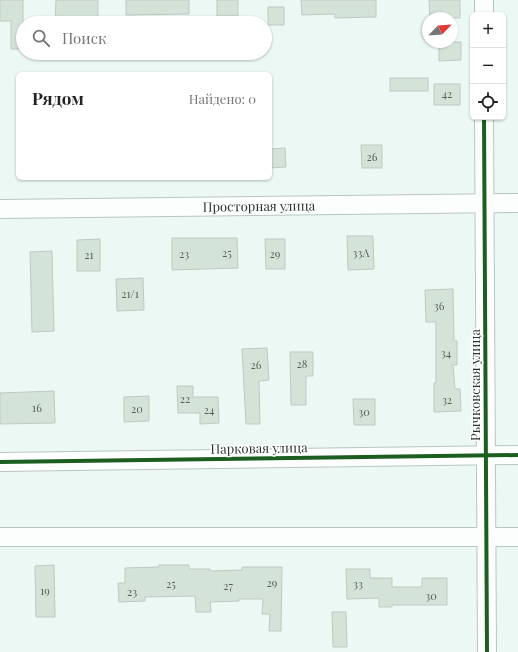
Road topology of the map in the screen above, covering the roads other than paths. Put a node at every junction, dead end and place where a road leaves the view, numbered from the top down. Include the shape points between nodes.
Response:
1 (484, 0) edge
2 (484, 12) edge
3 (484, 120) edge
4 (484, 203) junction
5 (518, 203) edge
6 (0, 209) edge
7 (518, 455) edge
8 (486, 456) junction
9 (0, 462) edge
10 (0, 537) edge
11 (486, 537) junction
12 (518, 537) edge
13 (487, 652) edge

1 - 2 street
3 - 4 street, Рычковская улица
4 - 5 street, Просторная улица
4 - 6 street, Просторная улица
4 - 8 street, Рычковская улица
7 - 8 street, Парковая улица
8 - 9 street, Парковая улица
8 - 11 street, Рычковская улица
10 - 11 street
11 - 12 street
11 - 13 street, Рычковская улица

